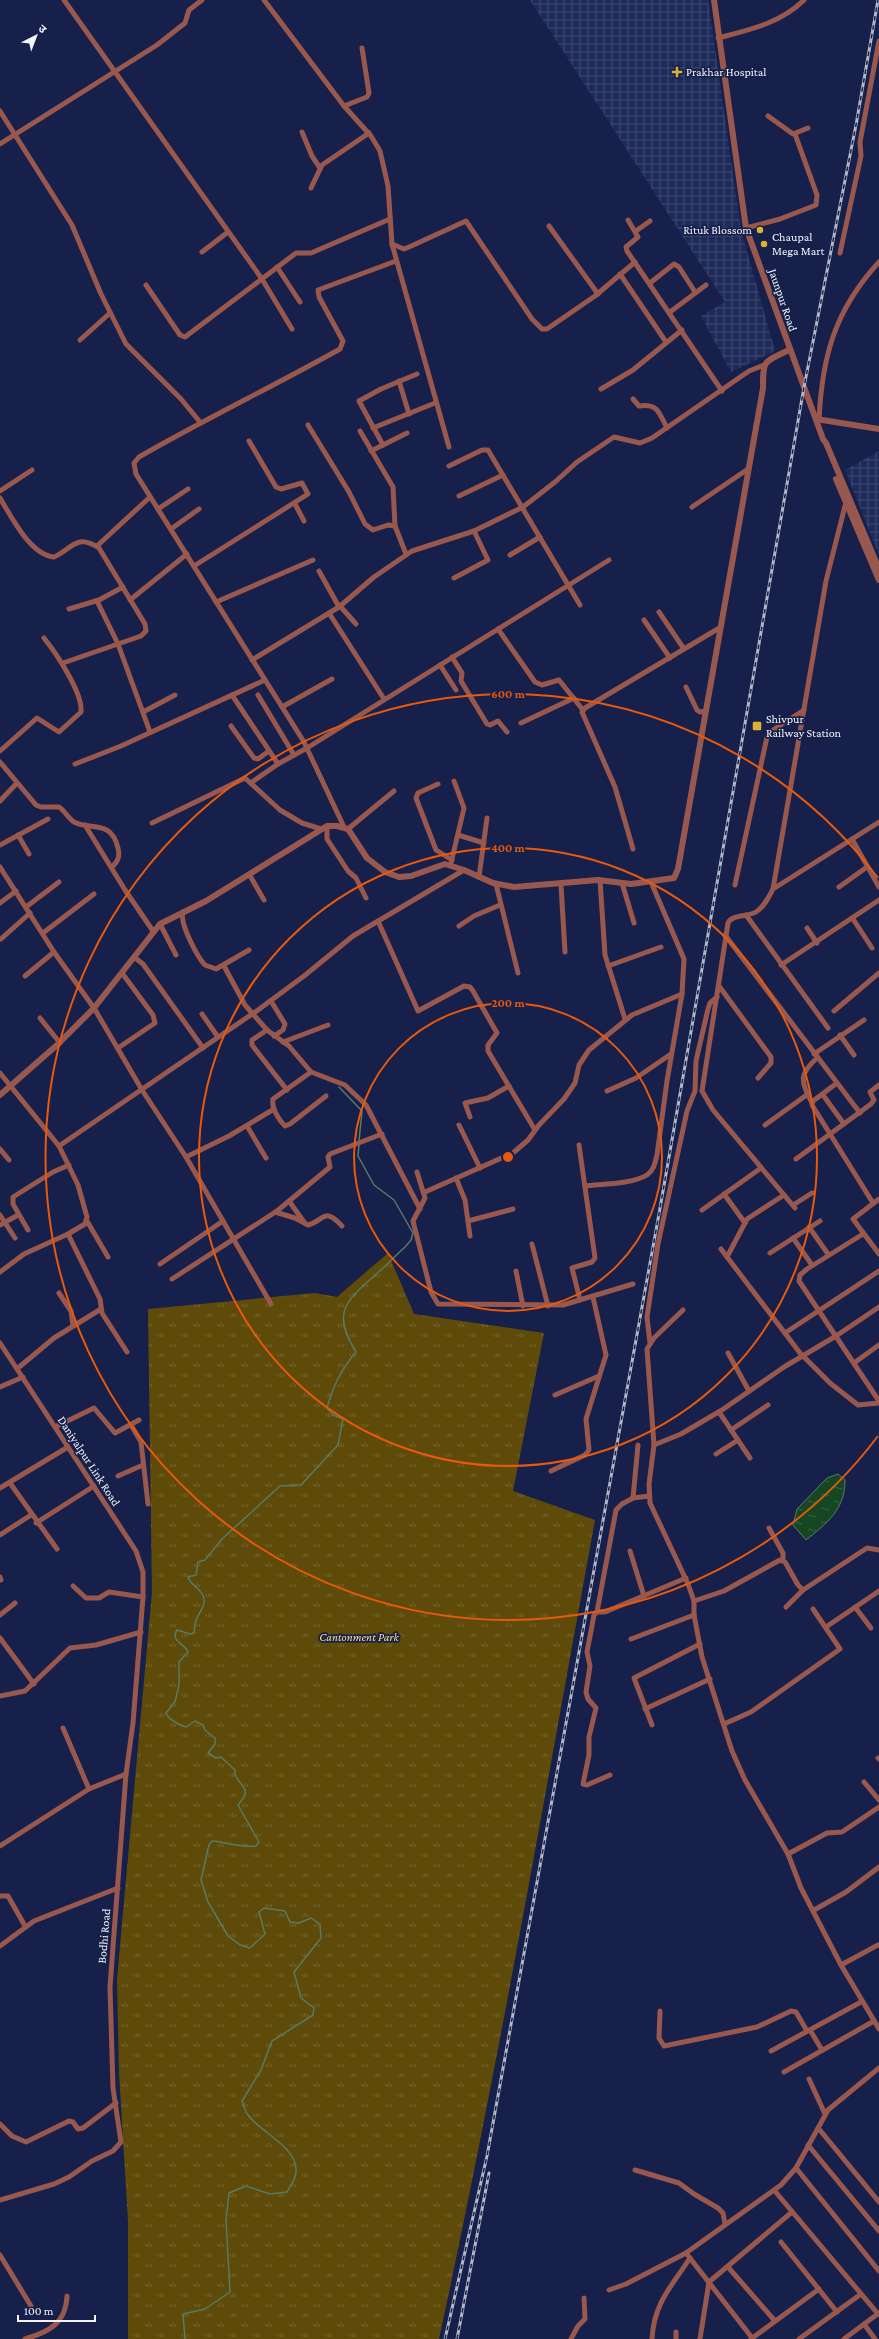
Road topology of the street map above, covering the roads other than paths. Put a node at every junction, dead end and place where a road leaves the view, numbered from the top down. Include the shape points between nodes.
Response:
1 (64, 0) edge
2 (202, 0) edge
3 (264, 0) edge
4 (714, 0) edge
5 (803, 0) edge
6 (718, 38) junction
7 (879, 42) edge
8 (362, 48) dead end
9 (115, 73) junction
10 (344, 106) junction
11 (0, 111) edge
12 (768, 116) dead end
13 (808, 128) dead end
14 (302, 132) dead end
15 (369, 134) junction
16 (795, 134) junction
17 (14, 135) junction
18 (0, 144) edge
19 (320, 168) junction
20 (311, 188) dead end
21 (390, 219) junction
22 (628, 220) dead end
23 (650, 221) dead end
24 (549, 226) dead end
25 (746, 228) junction
26 (636, 231) junction
27 (228, 232) junction
28 (392, 244) junction
29 (202, 252) dead end
30 (840, 253) dead end
31 (396, 261) junction
32 (635, 262) junction
33 (879, 262) edge
34 (277, 267) junction
35 (620, 274) junction
36 (262, 279) junction
37 (650, 283) junction
38 (146, 285) dead end
39 (706, 285) dead end
40 (695, 292) junction
41 (598, 294) junction
42 (300, 302) dead end
43 (670, 312) junction
44 (110, 313) junction
45 (292, 329) dead end
46 (682, 330) junction
47 (80, 340) dead end
48 (666, 342) junction
49 (789, 350) junction
50 (764, 365) junction
51 (417, 374) dead end
52 (399, 381) junction
53 (601, 389) dead end
54 (722, 391) junction
55 (633, 399) dead end
56 (435, 403) junction
57 (409, 414) junction
58 (818, 420) junction
59 (200, 422) junction
60 (308, 425) dead end
61 (373, 428) junction
62 (667, 428) junction
63 (879, 429) edge
64 (360, 431) dead end
65 (408, 433) dead end
66 (823, 439) junction
67 (250, 441) dead end
68 (383, 445) junction
69 (449, 447) dead end
70 (371, 451) junction
71 (449, 466) dead end
72 (748, 469) junction
73 (32, 470) dead end
74 (503, 475) junction
75 (188, 488) dead end
76 (0, 491) edge
77 (459, 496) dead end
78 (848, 496) junction
79 (150, 497) junction
80 (0, 498) edge
81 (846, 503) junction
82 (295, 504) junction
83 (523, 506) junction
84 (692, 507) dead end
85 (158, 509) junction
86 (199, 509) dead end
87 (304, 521) dead end
88 (395, 526) junction
89 (171, 529) junction
90 (474, 531) junction
91 (540, 537) junction
92 (97, 546) junction
93 (187, 554) junction
94 (406, 554) junction
95 (510, 555) dead end
96 (313, 560) dead end
97 (609, 560) dead end
98 (194, 566) junction
99 (879, 569) edge
100 (319, 571) dead end
101 (454, 578) dead end
102 (879, 580) edge
103 (568, 585) junction
104 (123, 587) junction
105 (130, 600) junction
106 (97, 601) junction
107 (216, 602) junction
108 (580, 605) dead end
109 (340, 606) junction
110 (69, 609) dead end
111 (659, 612) dead end
112 (329, 613) junction
113 (644, 620) dead end
114 (356, 624) dead end
115 (721, 627) junction
116 (498, 628) junction
117 (44, 638) dead end
118 (118, 644) junction
119 (684, 649) junction
120 (452, 657) junction
121 (670, 658) junction
122 (252, 660) junction
123 (63, 663) junction
124 (440, 665) junction
125 (332, 679) dead end
126 (265, 680) junction
127 (686, 687) dead end
128 (456, 690) dead end
129 (175, 695) dead end
130 (232, 695) junction
131 (258, 695) dead end
132 (574, 698) junction
133 (384, 699) junction
134 (282, 707) junction
135 (583, 710) junction
136 (804, 710) junction
137 (706, 711) junction
138 (143, 712) junction
139 (522, 723) dead end
140 (231, 726) dead end
141 (150, 732) junction
142 (507, 732) dead end
143 (307, 748) junction
144 (0, 751) edge
145 (269, 751) junction
146 (294, 755) junction
147 (0, 762) edge
148 (75, 764) dead end
149 (278, 764) junction
150 (454, 781) dead end
151 (252, 782) junction
152 (17, 783) junction
153 (438, 784) dead end
154 (394, 791) dead end
155 (0, 801) edge
156 (487, 818) dead end
157 (48, 819) dead end
158 (879, 822) edge
159 (152, 823) dead end
160 (85, 825) junction
161 (324, 828) junction
162 (346, 828) junction
163 (18, 835) junction
164 (458, 835) junction
165 (852, 839) junction
166 (484, 843) junction
167 (0, 845) edge
168 (633, 849) dead end
169 (29, 854) dead end
170 (451, 862) junction
171 (112, 867) junction
172 (867, 867) junction
173 (0, 869) edge
174 (464, 870) junction
175 (249, 874) junction
176 (479, 877) junction
177 (600, 880) junction
178 (59, 882) dead end
179 (651, 882) junction
180 (622, 883) junction
181 (496, 884) junction
182 (878, 884) edge
183 (561, 885) junction
184 (735, 885) dead end
185 (839, 887) dead end
186 (773, 889) junction
187 (16, 892) junction
188 (94, 894) dead end
189 (366, 898) dead end
190 (264, 900) dead end
191 (879, 900) edge
192 (0, 903) edge
193 (500, 905) junction
194 (26, 907) junction
195 (183, 912) junction
196 (30, 914) junction
197 (746, 915) junction
198 (853, 919) junction
199 (378, 921) junction
200 (634, 923) dead end
201 (160, 924) junction
202 (459, 926) dead end
203 (807, 928) dead end
204 (153, 931) junction
205 (43, 933) junction
206 (725, 935) junction
207 (1, 939) edge
208 (817, 943) junction
209 (661, 947) dead end
210 (872, 948) dead end
211 (249, 950) dead end
212 (54, 952) junction
213 (565, 952) dead end
214 (176, 955) dead end
215 (134, 957) junction
216 (781, 965) junction
217 (224, 966) junction
218 (608, 966) junction
219 (122, 973) junction
220 (518, 973) dead end
221 (879, 973) edge
222 (25, 976) dead end
223 (719, 986) junction
224 (682, 994) junction
225 (717, 997) junction
226 (271, 1001) junction
227 (94, 1008) junction
228 (834, 1011) dead end
229 (202, 1014) dead end
230 (251, 1015) junction
231 (40, 1018) dead end
232 (625, 1019) junction
233 (864, 1020) dead end
234 (328, 1025) dead end
235 (828, 1028) dead end
236 (267, 1030) junction
237 (840, 1035) junction
238 (274, 1036) junction
239 (218, 1038) junction
240 (283, 1042) junction
241 (60, 1043) junction
242 (118, 1048) junction
243 (203, 1048) junction
244 (671, 1054) junction
245 (854, 1055) dead end
246 (815, 1056) junction
247 (311, 1072) junction
248 (0, 1073) edge
249 (758, 1078) dead end
250 (837, 1083) junction
251 (879, 1085) edge
252 (10, 1086) junction
253 (509, 1086) junction
254 (142, 1090) junction
255 (287, 1090) junction
256 (607, 1091) dead end
257 (808, 1094) junction
258 (0, 1095) edge
259 (823, 1095) junction
260 (326, 1096) dead end
261 (812, 1103) junction
262 (274, 1109) junction
263 (860, 1113) junction
264 (470, 1117) dead end
265 (844, 1124) junction
266 (459, 1125) dead end
267 (765, 1125) dead end
268 (247, 1126) junction
269 (535, 1130) junction
270 (382, 1134) junction
271 (830, 1135) junction
272 (579, 1145) dead end
273 (59, 1146) junction
274 (0, 1148) edge
275 (186, 1157) junction
276 (266, 1158) dead end
277 (796, 1159) dead end
278 (9, 1160) dead end
279 (69, 1165) junction
280 (480, 1168) junction
281 (761, 1168) junction
282 (417, 1172) dead end
283 (456, 1178) junction
284 (585, 1186) junction
285 (425, 1192) junction
286 (812, 1193) dead end
287 (724, 1194) junction
288 (784, 1196) junction
289 (879, 1199) edge
290 (289, 1201) junction
291 (873, 1203) junction
292 (420, 1209) junction
293 (513, 1210) dead end
294 (702, 1210) dead end
295 (275, 1212) junction
296 (0, 1215) edge
297 (18, 1215) junction
298 (87, 1220) junction
299 (223, 1220) junction
300 (820, 1220) dead end
301 (468, 1221) junction
302 (745, 1223) junction
303 (2, 1224) edge
304 (306, 1225) junction
305 (342, 1226) dead end
306 (809, 1227) junction
307 (28, 1230) dead end
308 (68, 1234) junction
309 (863, 1234) junction
310 (470, 1236) dead end
311 (15, 1238) dead end
312 (234, 1238) junction
313 (793, 1238) junction
314 (879, 1242) edge
315 (532, 1244) dead end
316 (873, 1246) junction
317 (721, 1249) dead end
318 (770, 1253) dead end
319 (828, 1254) junction
320 (879, 1254) edge
321 (108, 1257) dead end
322 (728, 1257) junction
323 (160, 1264) dead end
324 (812, 1265) junction
325 (516, 1271) dead end
326 (879, 1271) edge
327 (0, 1272) edge
328 (172, 1279) dead end
329 (633, 1284) dead end
330 (59, 1293) dead end
331 (593, 1297) junction
332 (580, 1300) junction
333 (271, 1304) dead end
334 (523, 1306) junction
335 (548, 1306) junction
336 (879, 1307) edge
337 (100, 1309) junction
338 (684, 1310) dead end
339 (820, 1311) junction
340 (73, 1326) junction
341 (785, 1333) junction
342 (836, 1336) junction
343 (0, 1343) edge
344 (650, 1343) junction
345 (879, 1345) edge
346 (127, 1352) dead end
347 (728, 1353) dead end
348 (803, 1356) junction
349 (854, 1363) junction
350 (18, 1368) junction
351 (599, 1376) junction
352 (24, 1377) junction
353 (0, 1387) edge
354 (749, 1391) junction
355 (555, 1395) dead end
356 (879, 1402) edge
357 (768, 1405) dead end
358 (719, 1412) junction
359 (139, 1420) dead end
360 (131, 1425) junction
361 (55, 1426) junction
362 (731, 1430) junction
363 (738, 1440) junction
364 (638, 1445) dead end
365 (654, 1445) junction
366 (68, 1447) junction
367 (716, 1454) dead end
368 (750, 1458) dead end
369 (144, 1465) junction
370 (551, 1471) dead end
371 (118, 1476) dead end
372 (10, 1483) junction
373 (94, 1486) junction
374 (0, 1488) edge
375 (649, 1496) junction
376 (633, 1498) junction
377 (148, 1504) dead end
378 (31, 1515) junction
379 (36, 1523) junction
380 (769, 1528) dead end
381 (0, 1535) edge
382 (56, 1549) dead end
383 (879, 1550) edge
384 (630, 1551) dead end
385 (782, 1560) junction
386 (686, 1578) junction
387 (73, 1586) dead end
388 (804, 1590) junction
389 (879, 1591) edge
390 (644, 1596) junction
391 (143, 1597) junction
392 (694, 1601) junction
393 (15, 1603) dead end
394 (786, 1607) dead end
395 (855, 1607) junction
396 (813, 1609) dead end
397 (597, 1612) junction
398 (0, 1615) edge
399 (694, 1615) junction
400 (826, 1627) junction
401 (871, 1628) dead end
402 (141, 1635) junction
403 (0, 1638) edge
404 (631, 1639) dead end
405 (700, 1644) junction
406 (710, 1679) junction
407 (34, 1684) junction
408 (0, 1696) edge
409 (646, 1709) junction
410 (724, 1724) junction
411 (652, 1725) dead end
412 (63, 1728) dead end
413 (126, 1774) junction
414 (610, 1775) dead end
415 (864, 1782) dead end
416 (89, 1789) junction
417 (879, 1800) edge
418 (879, 1807) edge
419 (0, 1846) edge
420 (788, 1854) junction
421 (879, 1867) edge
422 (118, 1888) junction
423 (0, 1896) edge
424 (814, 1910) junction
425 (25, 1926) junction
426 (878, 1945) dead end
427 (0, 1946) edge
428 (841, 1965) junction
429 (861, 2002) junction
430 (660, 2011) dead end
431 (874, 2021) junction
432 (879, 2029) edge
433 (808, 2031) junction
434 (822, 2050) junction
435 (771, 2051) dead end
436 (879, 2068) edge
437 (784, 2072) dead end
438 (809, 2080) dead end
439 (116, 2103) junction
440 (825, 2114) junction
441 (0, 2124) edge
442 (819, 2129) junction
443 (808, 2145) junction
444 (796, 2168) junction
445 (635, 2170) dead end
446 (774, 2190) junction
447 (0, 2200) edge
448 (879, 2202) edge
449 (792, 2212) junction
450 (725, 2224) junction
451 (879, 2231) edge
452 (781, 2242) dead end
453 (686, 2253) junction
454 (0, 2255) edge
455 (690, 2258) junction
456 (728, 2267) junction
457 (879, 2271) edge
458 (709, 2282) junction
459 (819, 2289) junction
460 (609, 2290) dead end
461 (861, 2294) junction
462 (67, 2296) dead end
463 (584, 2298) dead end
464 (31, 2306) dead end
465 (837, 2312) junction
466 (878, 2313) edge
467 (775, 2321) junction
468 (864, 2324) junction
469 (676, 2332) dead end
470 (25, 2339) edge
471 (571, 2339) edge
472 (652, 2339) edge
473 (676, 2339) edge
474 (700, 2339) edge
475 (752, 2339) edge
476 (799, 2339) edge
477 (844, 2339) edge
478 (875, 2339) edge

1 - 9 street
2 - 9 street via 189,10 187,21 176,31
3 - 10 street
4 - 6 street, Jaunpur Road
5 - 6 street via 786,15 773,22
6 - 25 street, Jaunpur Road
7 - 30 street via 860,142 861,156
8 - 10 street via 369,94
9 - 17 street
9 - 27 street
10 - 15 street
11 - 17 street
12 - 16 street
13 - 16 street
14 - 19 street
15 - 19 street via 328,160
15 - 21 street via 380,151 384,165
16 - 25 street via 817,195 816,205 780,219
17 - 18 street
17 - 44 street via 72,225
19 - 20 street
21 - 28 street
21 - 34 street via 311,253 296,253
22 - 26 street
23 - 26 street
24 - 41 street
25 - 49 street, Jaunpur Road
26 - 32 street via 638,237 626,248
27 - 29 street
27 - 36 street
28 - 31 street
28 - 41 street via 404,249 466,221 532,319 542,328 552,327
31 - 56 street via 422,345
31 - 59 street via 318,290 319,297 343,341 340,348 281,382
32 - 35 street
32 - 37 street
33 - 58 street via 853,293 833,333 826,356
34 - 36 street
34 - 42 street
35 - 41 street
35 - 48 street
36 - 38 street via 185,337 180,335
36 - 45 street
37 - 40 street via 674,264 679,267
37 - 43 street
39 - 40 street
40 - 43 street
43 - 46 street
44 - 47 street
44 - 59 street via 126,344 181,399
46 - 48 street
46 - 54 street
48 - 53 street via 632,370
49 - 50 street
49 - 58 street, Jaunpur Road
50 - 54 street via 749,371
50 - 72 street via 763,388
51 - 52 street
52 - 57 street
52 - 61 street via 359,401
54 - 62 street
55 - 62 street via 639,406 648,404 655,408
56 - 57 street
56 - 69 street
57 - 61 street
58 - 63 street
58 - 66 street, Jaunpur Road
59 - 79 street via 139,457 134,463 136,474
60 - 88 street via 350,492 367,527 373,530 388,525
61 - 68 street
62 - 83 street via 644,442 614,437 577,462
64 - 70 street
65 - 68 street
66 - 78 street, Jaunpur Road
66 - 81 street via 822,445
67 - 82 street via 276,487 281,489 304,484 308,494
68 - 70 street
70 - 88 street via 393,487
71 - 74 street via 484,449 488,450
72 - 84 street
72 - 115 street
73 - 76 street
74 - 77 street
74 - 83 street
75 - 85 street
78 - 81 street
78 - 99 street, Jaunpur Road
79 - 85 street
79 - 92 street
80 - 92 street via 25,537 42,554 54,557 80,542
81 - 102 street
81 - 136 street via 826,581
82 - 87 street
82 - 98 street
83 - 90 street
83 - 91 street
85 - 89 street
86 - 89 street
88 - 94 street
89 - 93 street
90 - 94 street
90 - 101 street via 488,560
91 - 95 street
91 - 103 street
92 - 104 street
93 - 98 street
93 - 105 street
94 - 109 street
96 - 107 street
97 - 103 street
98 - 107 street
100 - 109 street
103 - 108 street
103 - 116 street
104 - 105 street
104 - 106 street
105 - 118 street via 145,624 146,631 141,636
106 - 110 street
106 - 118 street
107 - 122 street
109 - 112 street
109 - 114 street
111 - 119 street
112 - 122 street
112 - 133 street
113 - 121 street
115 - 119 street
115 - 137 street
116 - 120 street
116 - 132 street via 535,682 542,685 559,680
117 - 123 street
118 - 123 street
118 - 138 street
119 - 121 street
120 - 124 street
120 - 142 street via 462,673 461,681 487,724 498,721
121 - 135 street
122 - 126 street
123 - 144 street via 80,703 81,712 59,732 37,718
124 - 128 street
124 - 133 street
125 - 134 street
126 - 130 street
126 - 134 street
127 - 137 street via 697,710
129 - 138 street
130 - 141 street
130 - 145 street
131 - 146 street
132 - 135 street
132 - 139 street
133 - 143 street
134 - 143 street
135 - 168 street via 582,715 615,787
136 - 184 street via 769,734
136 - 186 street
137 - 179 street via 676,874 670,880
138 - 141 street
140 - 145 street via 254,758 258,759
141 - 148 street
143 - 146 street
143 - 162 street
145 - 149 street
146 - 149 street
147 - 152 street
149 - 151 street
150 - 164 street via 464,808
151 - 159 street via 242,778
151 - 161 street via 280,810 302,822
152 - 155 street
152 - 160 street via 36,806 58,807 74,821
153 - 170 street via 418,793 416,798 436,850
154 - 162 street
156 - 166 street
157 - 163 street
158 - 165 street
160 - 171 street
160 - 171 street via 100,826 115,840 119,858
161 - 162 street
161 - 175 street
161 - 189 street via 326,837 348,871 356,878
162 - 170 street via 367,858 392,876 406,877
163 - 167 street
163 - 169 street
164 - 166 street
164 - 170 street
165 - 172 street
165 - 186 street
166 - 176 street
170 - 174 street
171 - 204 street
172 - 182 street
172 - 185 street
173 - 187 street
174 - 176 street
174 - 199 street
175 - 190 street
175 - 195 street
176 - 181 street
177 - 180 street
177 - 183 street
177 - 218 street via 604,945
178 - 194 street
179 - 180 street
179 - 224 street via 683,953
180 - 200 street
181 - 183 street via 514,887
181 - 193 street
183 - 213 street
186 - 197 street via 762,907
187 - 192 street
187 - 194 street
188 - 205 street
191 - 198 street
193 - 202 street
193 - 220 street
194 - 196 street
195 - 201 street
195 - 217 street via 182,919 202,962 214,970
196 - 205 street
196 - 207 street
197 - 206 street via 729,920
197 - 216 street
198 - 208 street
198 - 210 street
199 - 226 street via 353,936
199 - 253 street via 418,1011 464,986 470,987 496,1030 496,1036 487,1048
201 - 204 street
201 - 214 street
203 - 208 street
204 - 215 street
205 - 212 street
206 - 223 street
206 - 246 street
208 - 216 street
209 - 218 street
211 - 217 street
212 - 222 street
212 - 227 street
215 - 219 street
215 - 243 street via 143,964
216 - 235 street
217 - 230 street
218 - 232 street
219 - 227 street
219 - 242 street via 153,1015 155,1023
221 - 228 street
223 - 225 street
223 - 249 street via 771,1057 771,1063
224 - 232 street
224 - 244 street
225 - 281 street via 702,1094
225 - 344 street via 708,1009 696,1060 695,1091 687,1111 659,1241 647,1317
226 - 230 street
226 - 238 street via 285,1024 283,1030
227 - 241 street
227 - 242 street
229 - 239 street
230 - 236 street
230 - 239 street
231 - 241 street
232 - 269 street via 589,1050 579,1065 572,1088
233 - 237 street
234 - 240 street
236 - 238 street
236 - 255 street via 252,1040 252,1045
237 - 245 street
237 - 246 street
238 - 240 street
239 - 243 street
240 - 247 street
241 - 252 street
242 - 254 street
243 - 254 street
244 - 256 street via 636,1078
244 - 284 street via 657,1155 651,1171 641,1178 619,1183
246 - 250 street
246 - 257 street via 803,1074 803,1084
247 - 255 street
247 - 270 street via 350,1088 366,1105
248 - 252 street
250 - 259 street
250 - 263 street
251 - 263 street via 870,1092 874,1102
252 - 258 street
252 - 273 street
253 - 264 street via 488,1098 465,1102
253 - 269 street
254 - 273 street
254 - 275 street
255 - 262 street via 273,1099
257 - 261 street
257 - 267 street
259 - 261 street
259 - 265 street
260 - 262 street via 287,1126 280,1121
261 - 271 street
262 - 268 street
263 - 265 street
265 - 271 street
266 - 280 street
268 - 275 street
268 - 276 street
269 - 280 street via 513,1153
270 - 290 street via 329,1155 330,1167
270 - 292 street
271 - 277 street
271 - 291 street
272 - 284 street
273 - 279 street
274 - 278 street
275 - 299 street
279 - 297 street via 13,1197
279 - 298 street via 82,1195
280 - 283 street
281 - 287 street
281 - 288 street
282 - 285 street
283 - 285 street
283 - 301 street via 465,1200
284 - 332 street via 595,1258 592,1262 572,1268
285 - 292 street via 425,1202
286 - 288 street via 794,1207
287 - 294 street
287 - 302 street
288 - 302 street via 747,1219
289 - 291 street
290 - 295 street
290 - 304 street
291 - 309 street via 853,1219
292 - 334 street via 413,1221 435,1302 444,1305
293 - 301 street
295 - 304 street via 298,1219
295 - 312 street
296 - 303 street
297 - 303 street
297 - 307 street
298 - 308 street
298 - 321 street
299 - 312 street
299 - 323 street
300 - 306 street
301 - 310 street
302 - 322 street
303 - 311 street
304 - 305 street via 324,1216 333,1218
306 - 313 street
306 - 319 street
308 - 327 street via 24,1254
308 - 337 street via 100,1299
309 - 316 street
309 - 319 street
312 - 328 street
312 - 333 street
313 - 318 street
313 - 324 street
314 - 316 street
315 - 335 street
316 - 320 street
317 - 322 street
319 - 324 street
322 - 341 street
324 - 339 street via 800,1275 799,1281
325 - 334 street
326 - 339 street
329 - 331 street
330 - 340 street via 71,1311
331 - 332 street
331 - 351 street via 606,1355
332 - 335 street
334 - 335 street
336 - 342 street
337 - 340 street
337 - 346 street
338 - 344 street
339 - 341 street
339 - 342 street
340 - 350 street
341 - 348 street
342 - 348 street
342 - 349 street
343 - 350 street, Daniyalpur Link Road
344 - 365 street via 647,1349
345 - 349 street
347 - 354 street
348 - 354 street
348 - 356 street via 854,1404 861,1406
349 - 356 street
350 - 352 street, Daniyalpur Link Road
351 - 355 street
351 - 370 street via 586,1419 589,1450 585,1455
352 - 353 street
352 - 361 street, Daniyalpur Link Road
354 - 358 street
357 - 362 street
358 - 362 street
358 - 365 street via 681,1434
359 - 360 street
360 - 361 street via 115,1433 94,1408
360 - 369 street via 141,1442
361 - 366 street, Daniyalpur Link Road
362 - 363 street
363 - 367 street
363 - 368 street
364 - 376 street
365 - 375 street
366 - 372 street
366 - 373 street, Daniyalpur Link Road
369 - 371 street
369 - 377 street
372 - 374 street
372 - 378 street
373 - 379 street
373 - 391 street, Daniyalpur Link Road via 136,1551 143,1572
375 - 376 street
375 - 386 street via 664,1537
376 - 397 street via 616,1510
378 - 379 street
378 - 381 street
379 - 382 street
380 - 385 street via 783,1553
383 - 388 street via 867,1548
384 - 390 street
385 - 388 street
385 - 392 street via 724,1591
386 - 390 street
386 - 392 street
387 - 391 street via 86,1598 96,1599 112,1592
388 - 394 street
389 - 395 street
390 - 397 street via 605,1612
391 - 402 street, Bodhi Road
392 - 399 street
393 - 398 street
395 - 400 street
395 - 401 street
396 - 400 street
397 - 414 street via 594,1615 587,1652 590,1666 586,1692 588,1699 596,1708 588,1737 589,1755 583,1784 587,1785
399 - 404 street
399 - 405 street
400 - 410 street via 840,1647 838,1651 751,1712
402 - 407 street via 70,1648
402 - 413 street, Bodhi Road
403 - 407 street
405 - 406 street
405 - 409 street via 634,1678
406 - 409 street
406 - 410 street
407 - 408 street via 25,1691
409 - 411 street
410 - 420 street via 745,1780
412 - 416 street
413 - 416 street
413 - 422 street, Bodhi Road
415 - 417 street
416 - 419 street
418 - 420 street via 842,1832 827,1833
420 - 424 street
421 - 424 street via 846,1892
422 - 425 street
422 - 439 street, Bodhi Road via 110,1987
423 - 425 street via 8,1896
424 - 428 street
425 - 427 street
426 - 428 street
428 - 429 street
429 - 431 street
429 - 433 street
430 - 433 street via 660,2038 664,2046 757,2027 794,2010
431 - 432 street
431 - 434 street
433 - 434 street
433 - 435 street
434 - 437 street
436 - 440 street
438 - 440 street
439 - 441 street via 83,2128 78,2129 69,2121 26,2142 12,2136
439 - 447 street, Bodhi Road via 119,2146 54,2184
440 - 442 street
442 - 443 street
442 - 448 street
443 - 444 street
443 - 451 street
444 - 446 street
444 - 457 street
445 - 450 street via 679,2183 718,2208 723,2213
446 - 449 street
446 - 450 street
449 - 456 street
449 - 461 street
450 - 453 street
452 - 459 street
453 - 455 street
453 - 460 street
454 - 464 street
455 - 458 street
455 - 472 street via 659,2305 655,2314
456 - 458 street
456 - 467 street
458 - 474 street
458 - 475 street
459 - 465 street
459 - 467 street
461 - 465 street
461 - 466 street
462 - 470 street via 65,2314 61,2320 56,2325
463 - 471 street via 585,2318
465 - 476 street
466 - 468 street
467 - 475 street
468 - 477 street
468 - 478 street
469 - 473 street

